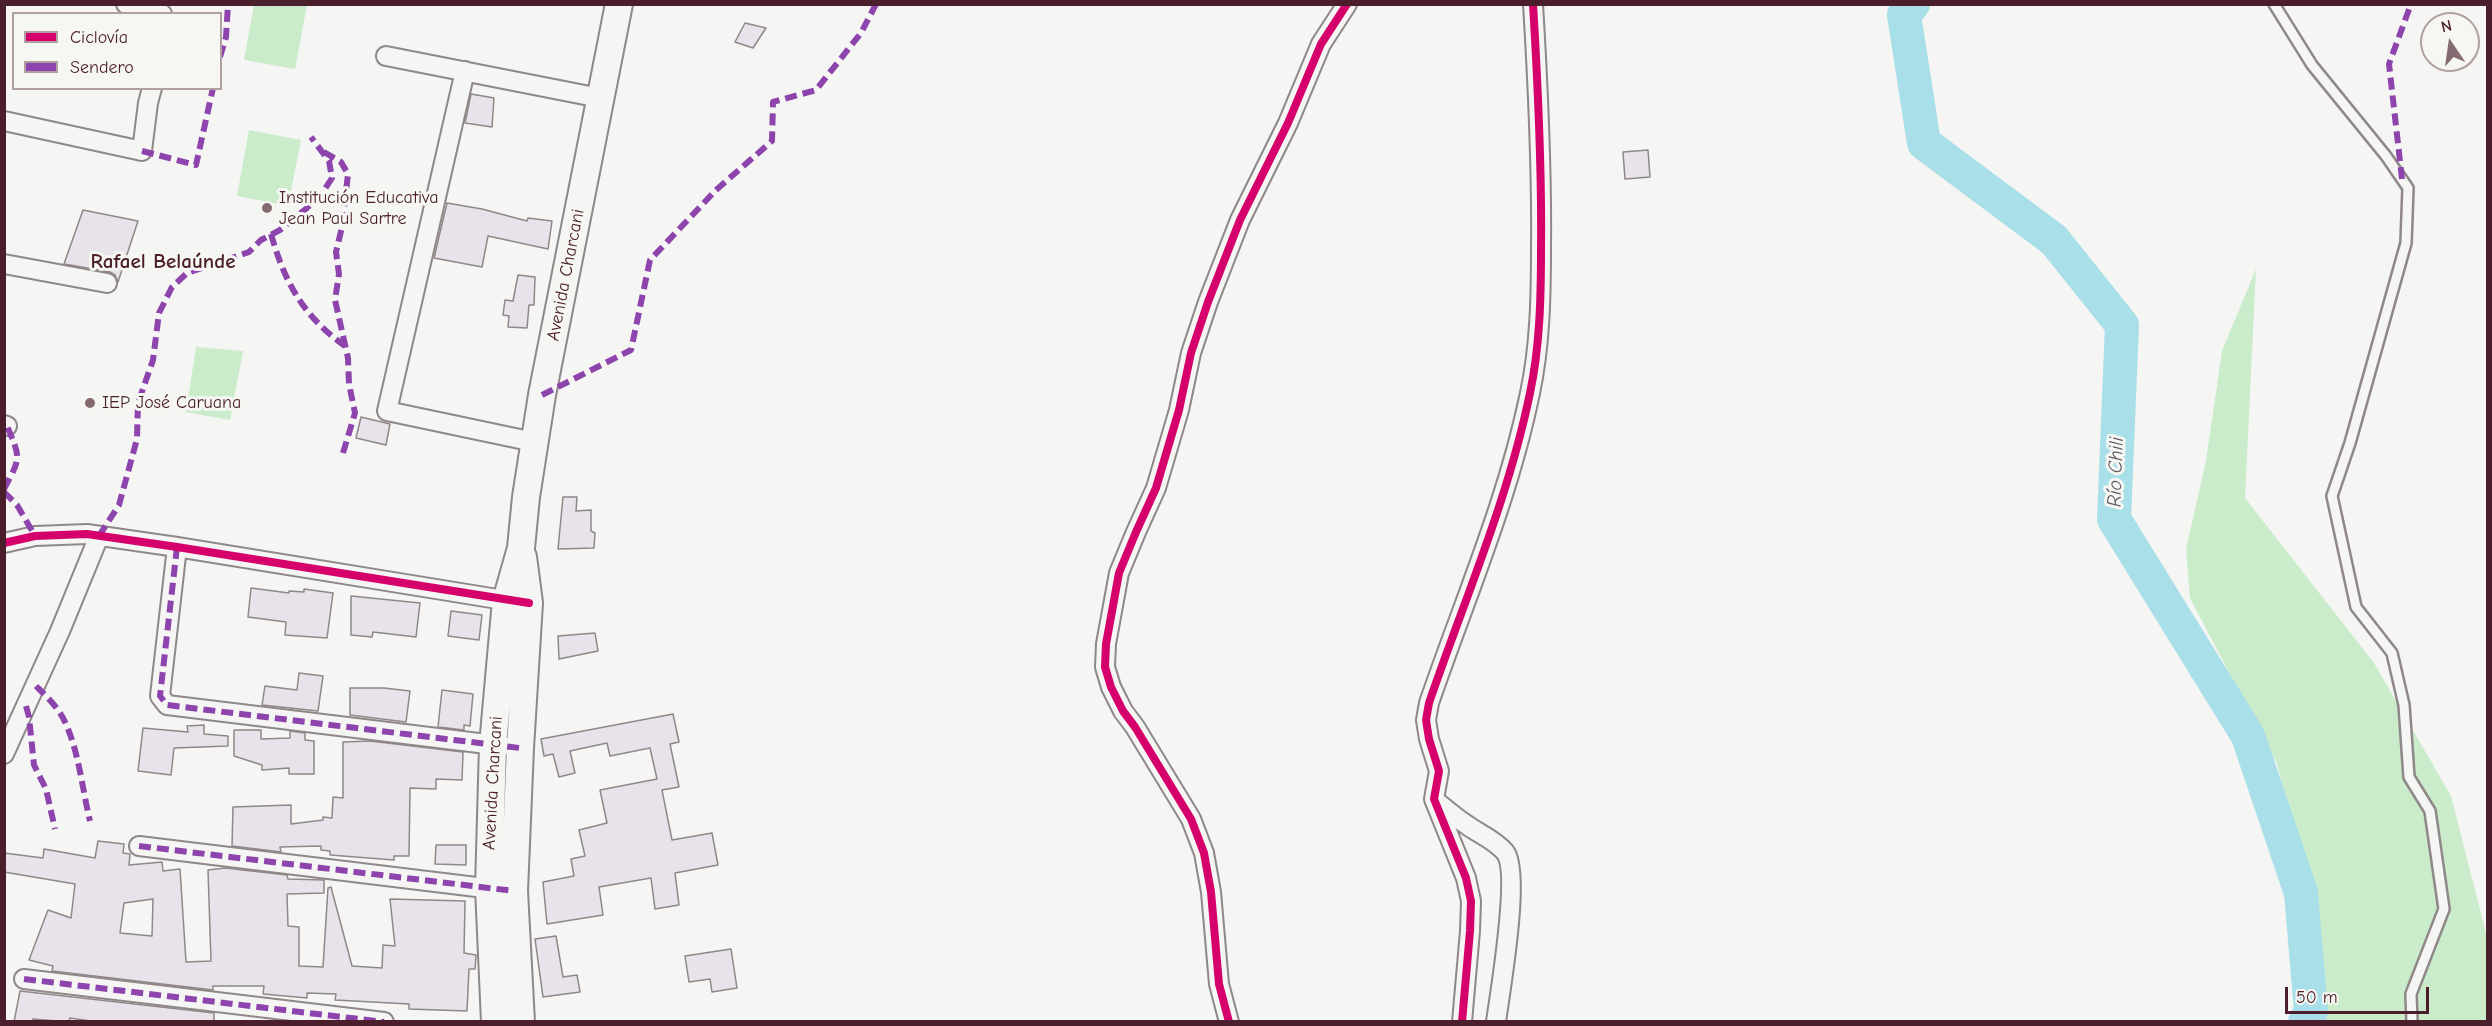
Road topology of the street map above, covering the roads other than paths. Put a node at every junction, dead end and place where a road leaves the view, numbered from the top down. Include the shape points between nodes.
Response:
1 (126, 4) edge
2 (619, 4) edge
3 (1347, 4) edge
4 (1533, 4) edge
5 (2274, 4) edge
6 (155, 12) edge
7 (386, 56) dead end
8 (465, 71) junction
9 (151, 90) edge
10 (600, 98) junction
11 (4, 121) edge
12 (4, 264) edge
13 (107, 283) dead end
14 (534, 442) junction
15 (99, 536) junction
16 (4, 543) edge
17 (177, 546) junction
18 (517, 602) junction
19 (493, 745) junction
20 (520, 747) junction
21 (4, 754) edge
22 (1434, 799) junction
23 (139, 846) dead end
24 (489, 888) junction
25 (514, 891) junction
26 (24, 979) dead end
27 (384, 1022) edge
28 (495, 1022) edge
29 (521, 1022) edge
30 (1229, 1022) edge
31 (1462, 1022) edge
32 (1496, 1022) edge
33 (2412, 1022) edge

1 - 6 street
2 - 10 main road, Avenida Charcani
3 - 30 street via 1321,44 1288,123 1240,220 1208,302 1156,488 1119,573 1106,644 1105,667 1111,687 1191,819 1204,853 1218,984
4 - 22 street via 1542,182 1539,332 1530,393 1512,460 1429,703 1426,720 1431,753 1439,771
5 - 33 lane via 2312,65 2408,188 2406,243 2332,496 2356,607 2392,652 2404,705 2409,777 2430,811 2444,909 2411,994
7 - 8 street
8 - 10 street
8 - 14 street via 387,411
9 - 11 street via 142,151
10 - 14 main road, Avenida Charcani
12 - 13 street
14 - 18 main road, Avenida Charcani
15 - 16 street via 35,536
15 - 17 street
15 - 21 street
17 - 18 street
17 - 19 street via 160,696 167,705
18 - 19 main road, Avenida Charcani
18 - 20 main road, Avenida Charcani
19 - 20 street
19 - 24 main road, Avenida Charcani
20 - 25 main road, Avenida Charcani
22 - 31 street via 1466,878 1470,901
22 - 32 street via 1492,840 1511,863 1511,895
23 - 24 street
24 - 25 street
24 - 28 main road, Avenida Charcani
25 - 29 main road, Avenida Charcani
26 - 27 street

